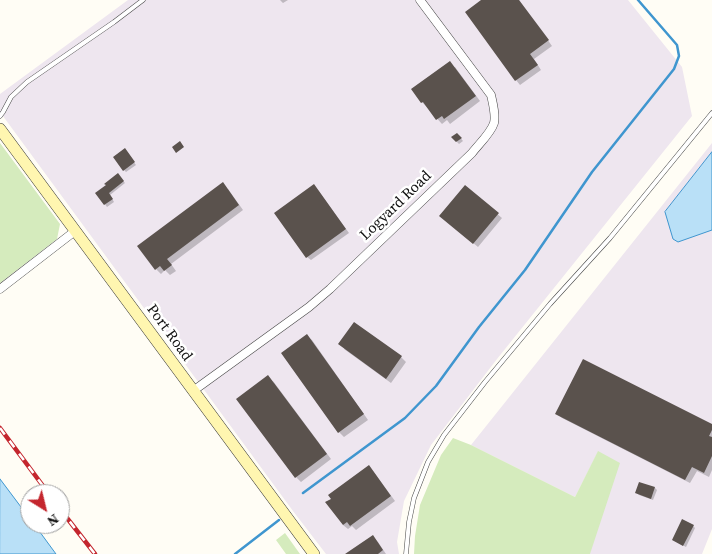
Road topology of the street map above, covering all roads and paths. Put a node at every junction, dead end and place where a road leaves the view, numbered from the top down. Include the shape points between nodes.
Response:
1 (143, 0) edge
2 (420, 0) edge
3 (712, 113) edge
4 (0, 116) edge
5 (0, 129) edge
6 (75, 231) junction
7 (0, 288) edge
8 (192, 391) junction
9 (312, 551) edge
10 (320, 554) edge
11 (406, 554) edge

1 - 4 lane via 27,82 10,97
2 - 8 street, Logyard Road via 491,95 494,124 472,153 323,295
3 - 11 lane via 444,435 428,462 414,498
5 - 6 main road, Port Road
6 - 7 street
6 - 8 main road, Port Road
8 - 9 main road, Port Road
9 - 10 lane

